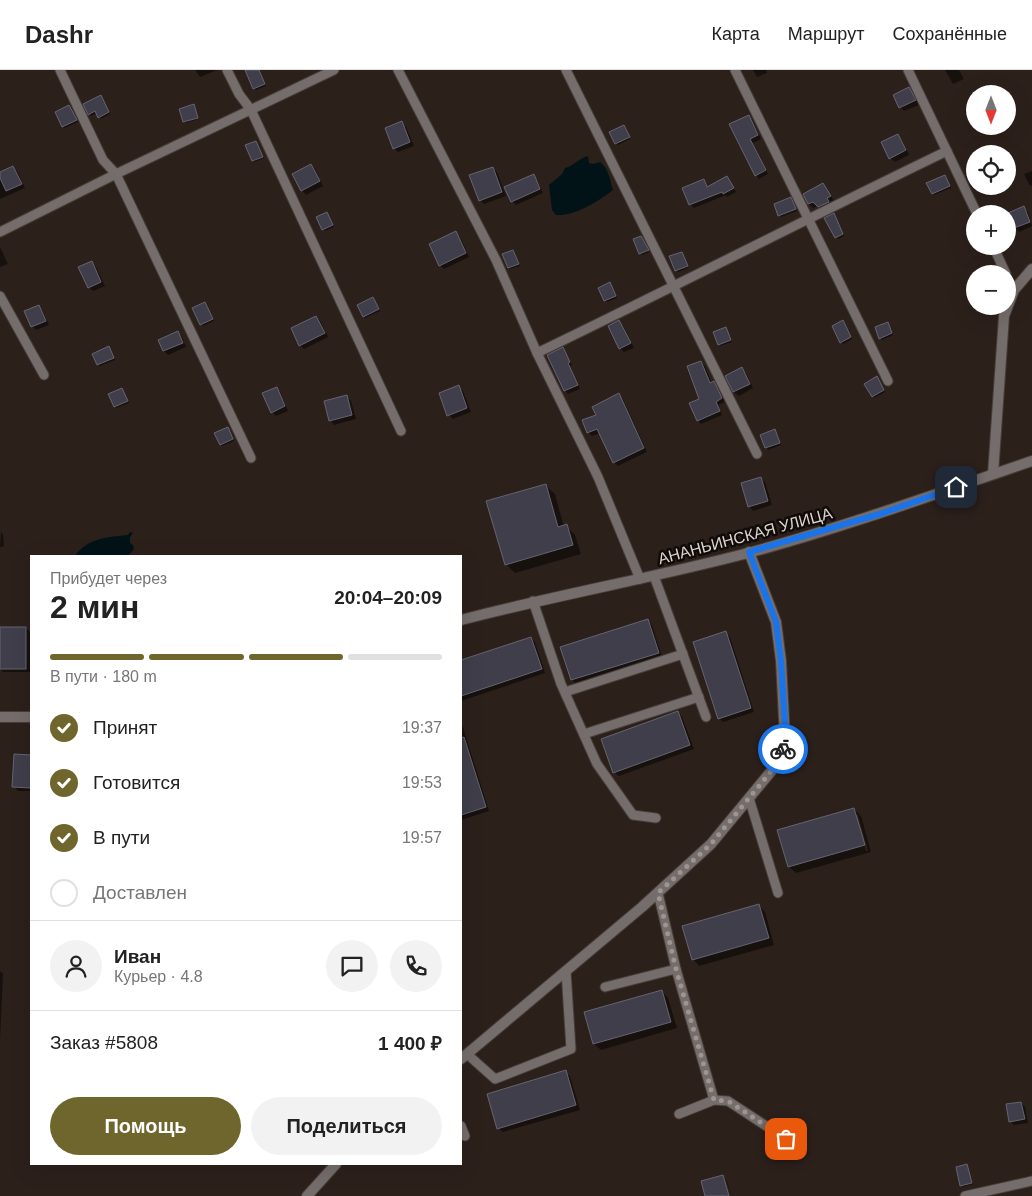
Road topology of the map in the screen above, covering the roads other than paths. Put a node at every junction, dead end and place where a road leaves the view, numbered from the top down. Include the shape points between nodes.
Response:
1 (60, 70) edge
2 (227, 70) edge
3 (334, 70) edge
4 (398, 70) edge
5 (566, 70) edge
6 (735, 70) edge
7 (908, 70) edge
8 (251, 110) junction
9 (947, 151) junction
10 (116, 174) junction
11 (973, 205) edge
12 (807, 218) junction
13 (0, 232) edge
14 (1032, 269) edge
15 (673, 288) junction
16 (1016, 288) edge
17 (0, 296) edge
18 (1004, 315) edge
19 (537, 353) junction
20 (44, 375) dead end
21 (888, 380) dead end
22 (401, 431) dead end
23 (757, 454) dead end
24 (251, 458) dead end
25 (1032, 461) edge
26 (993, 474) junction
27 (749, 552) junction
28 (654, 576) junction
29 (640, 579) junction
30 (533, 601) junction
31 (462, 620) edge
32 (683, 654) junction
33 (564, 692) junction
34 (699, 697) junction
35 (0, 717) edge
36 (30, 717) edge
37 (706, 718) dead end
38 (584, 734) junction
39 (749, 798) junction
40 (656, 818) dead end
41 (658, 893) junction
42 (778, 893) dead end
43 (676, 969) junction
44 (566, 971) junction
45 (605, 987) dead end
46 (464, 1056) edge
47 (714, 1100) junction
48 (679, 1114) dead end
49 (462, 1128) edge
50 (465, 1136) dead end
51 (786, 1139) dead end
52 (335, 1165) edge
53 (1032, 1181) edge
54 (307, 1196) edge
55 (965, 1196) edge

1 - 10 lane via 103,160
2 - 8 lane
3 - 8 lane
4 - 19 lane via 496,260
5 - 15 lane
6 - 12 lane
7 - 9 lane
8 - 10 lane
8 - 22 lane
9 - 11 lane
9 - 12 lane
10 - 13 lane
10 - 24 lane
12 - 15 lane
12 - 21 lane
14 - 16 street
15 - 19 lane
15 - 23 lane
17 - 20 lane
18 - 26 street
19 - 29 lane via 598,477
25 - 26 street, АНАНЬИНСКАЯ УЛИЦА
26 - 27 street, АНАНЬИНСКАЯ УЛИЦА via 883,513
27 - 28 street, АНАНЬИНСКАЯ УЛИЦА
27 - 39 street via 776,622 786,739 778,763
28 - 29 street, АНАНЬИНСКАЯ УЛИЦА
28 - 32 lane
29 - 30 street, АНАНЬИНСКАЯ УЛИЦА
30 - 31 street, АНАНЬИНСКАЯ УЛИЦА
30 - 33 lane
32 - 33 lane
32 - 34 lane
33 - 38 lane
34 - 37 lane
34 - 38 lane
35 - 36 street
38 - 40 lane via 598,764 633,815
39 - 41 street via 711,844
39 - 42 lane
41 - 43 lane
41 - 44 street
43 - 45 lane
43 - 47 lane
44 - 46 street
44 - 46 lane via 571,1049 495,1079
47 - 48 lane
47 - 51 lane via 728,1101
49 - 50 lane
52 - 54 street
53 - 55 lane

